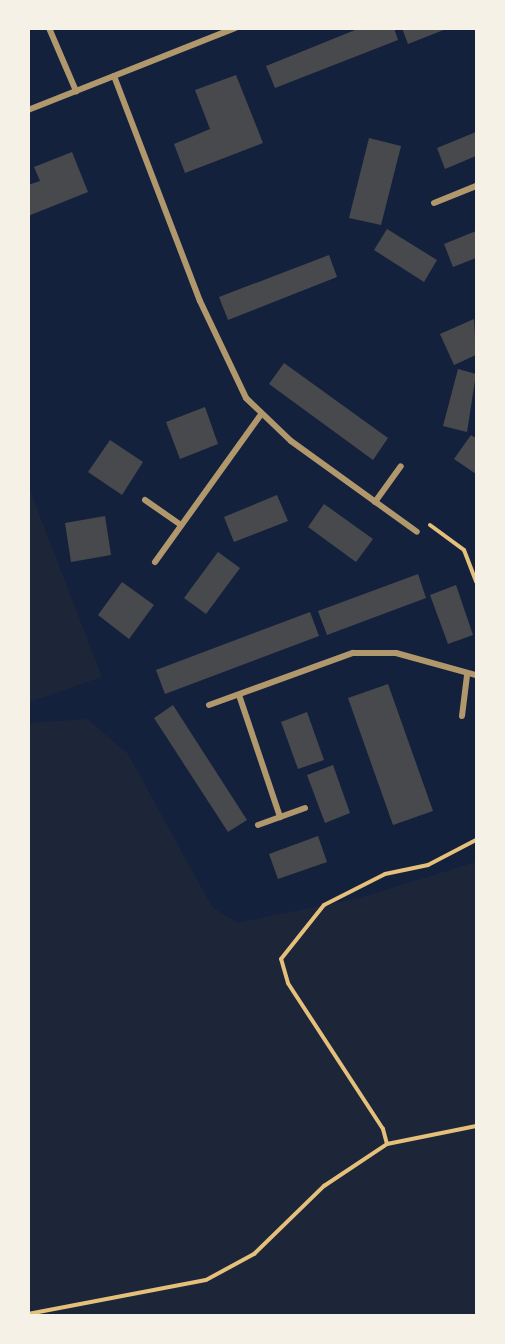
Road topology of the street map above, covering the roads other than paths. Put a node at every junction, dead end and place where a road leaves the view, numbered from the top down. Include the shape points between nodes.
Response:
1 (49, 28) edge
2 (235, 28) edge
3 (114, 76) junction
4 (76, 91) junction
5 (28, 110) edge
6 (477, 186) edge
7 (434, 203) dead end
8 (260, 416) junction
9 (401, 466) dead end
10 (145, 500) dead end
11 (375, 502) junction
12 (181, 525) junction
13 (417, 532) road end
14 (154, 562) dead end
15 (467, 675) junction
16 (477, 675) edge
17 (239, 695) junction
18 (209, 705) dead end
19 (462, 716) dead end
20 (305, 808) dead end
21 (280, 817) junction
22 (258, 825) dead end

1 - 4 street
2 - 3 street
3 - 4 street
3 - 8 street via 225,360
4 - 5 street
6 - 7 street
8 - 11 street
8 - 12 street
9 - 11 street
10 - 12 street
11 - 13 street
12 - 14 street
15 - 16 street
15 - 17 street via 396,653 353,653
15 - 19 street
17 - 18 street
17 - 21 street
20 - 21 street
21 - 22 street

